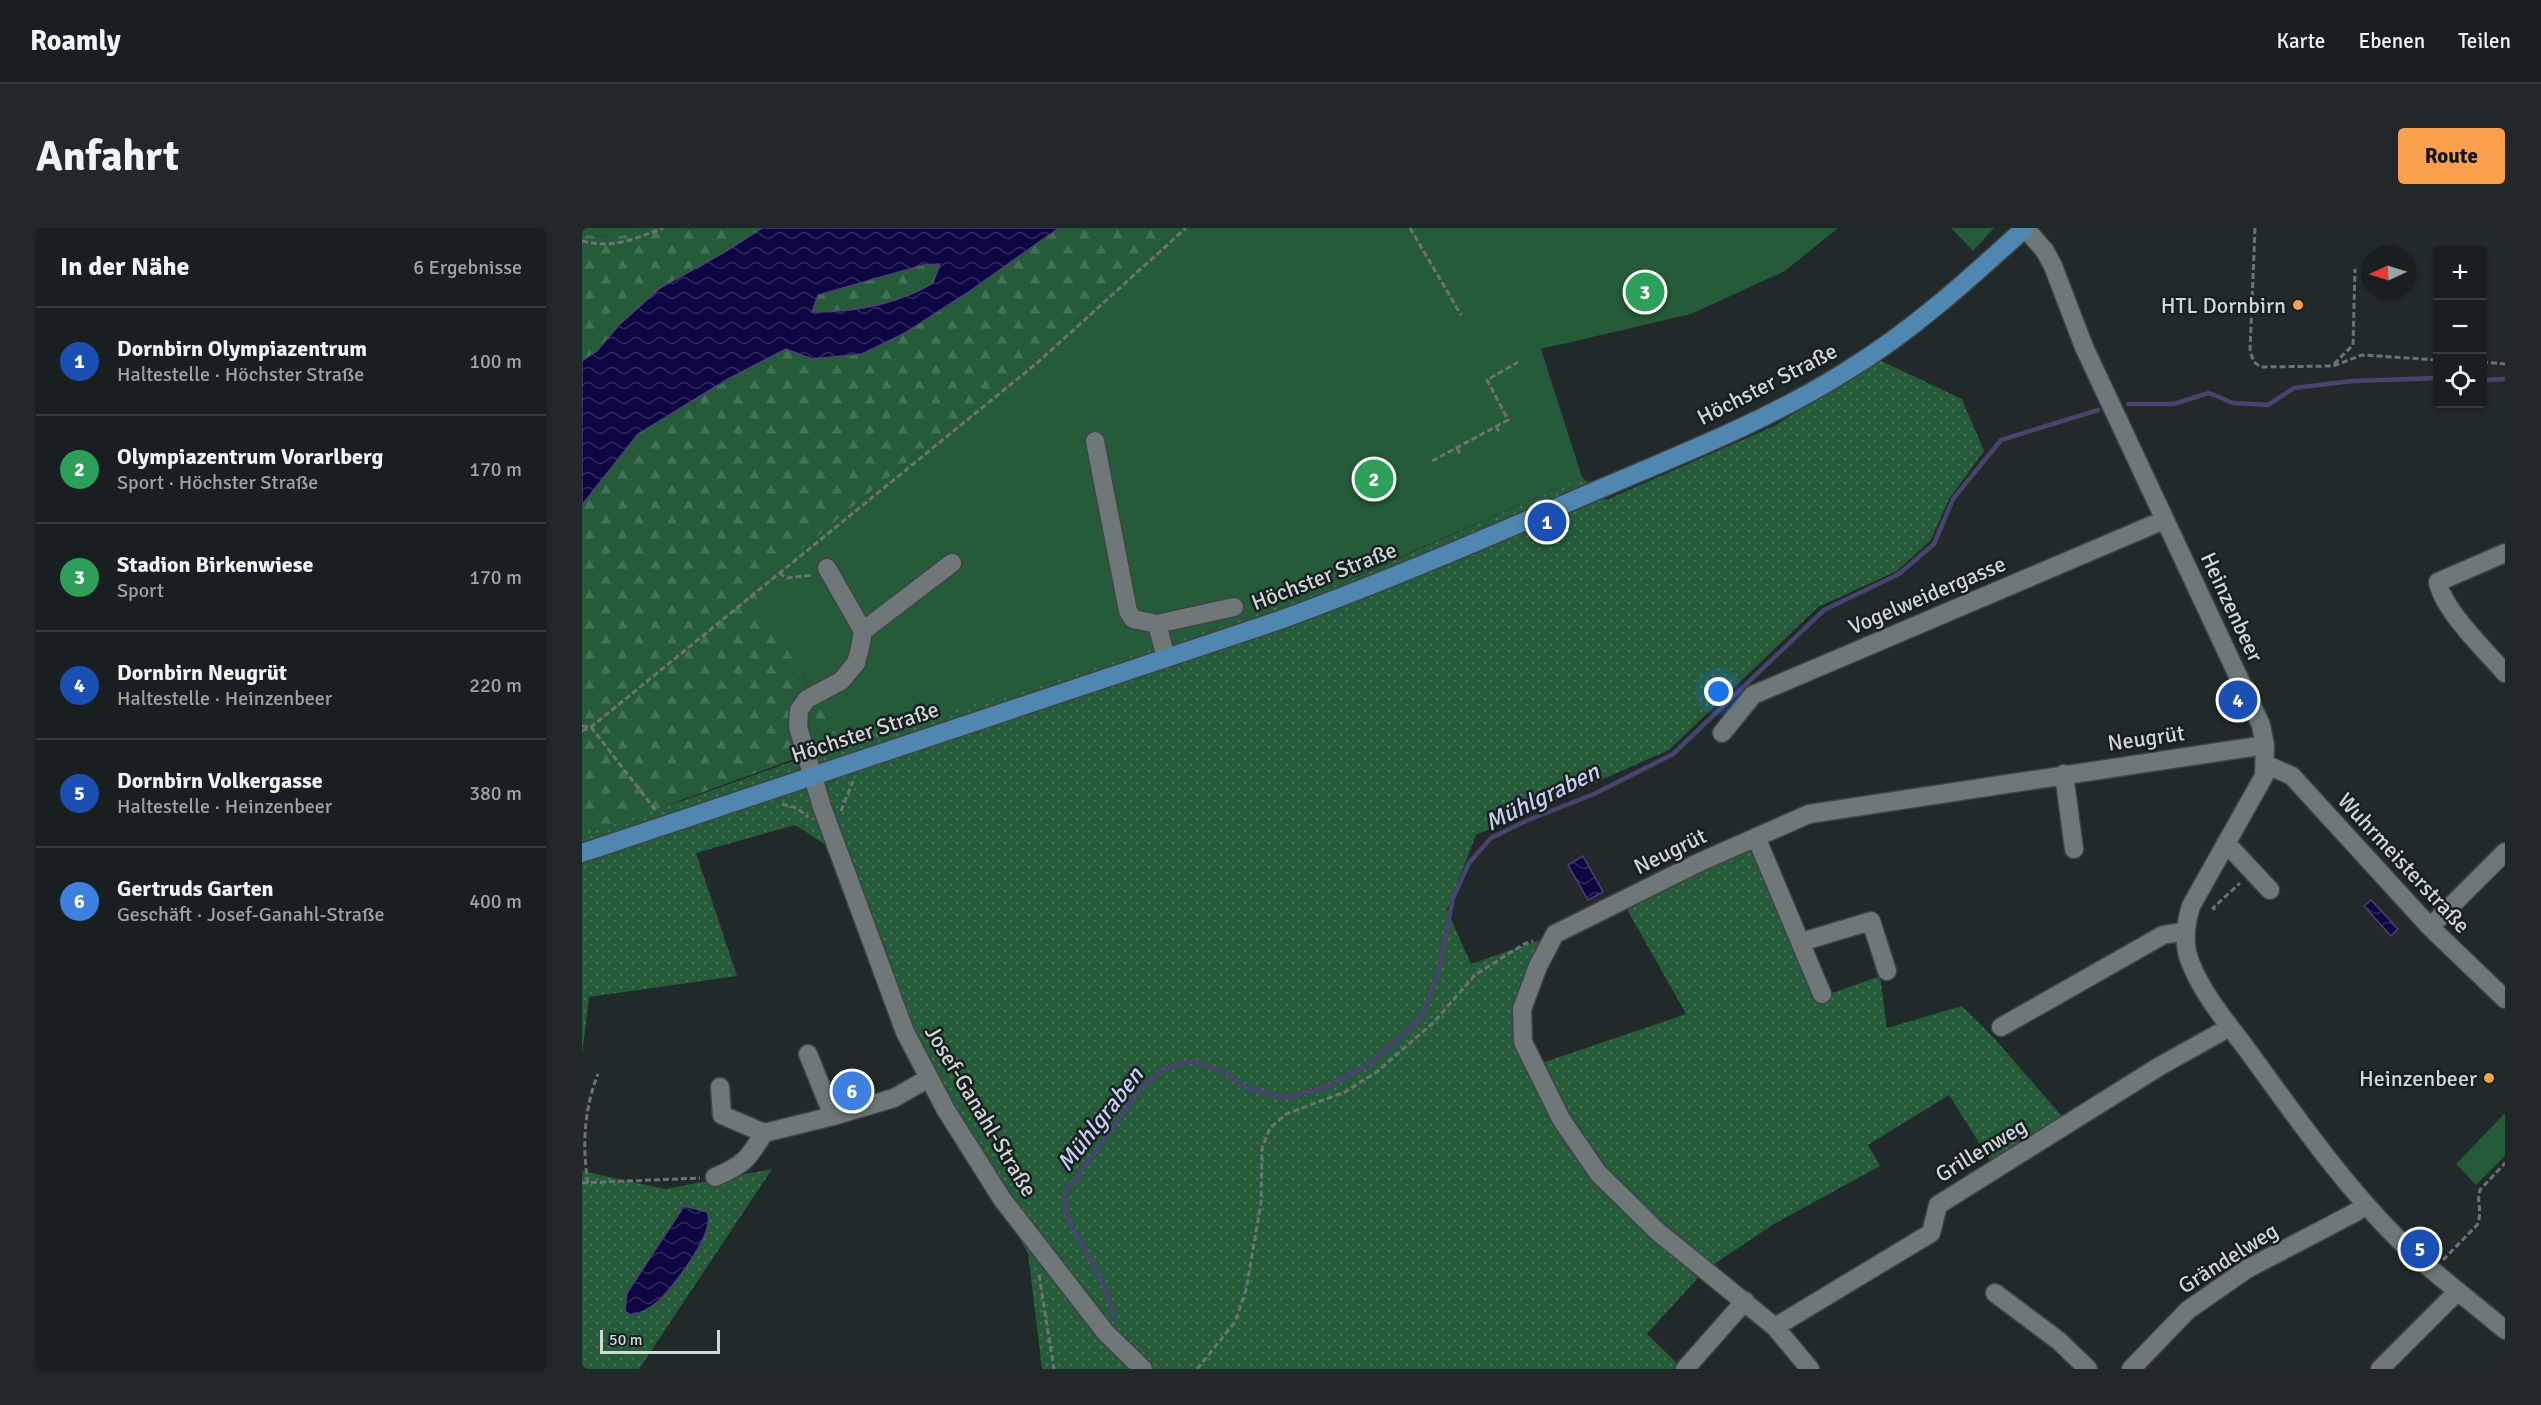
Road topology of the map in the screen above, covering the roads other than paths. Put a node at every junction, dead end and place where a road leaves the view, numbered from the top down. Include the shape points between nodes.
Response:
1 (2025, 228) edge
2 (1095, 441) dead end
3 (2164, 520) junction
4 (2505, 553) edge
5 (952, 563) dead end
6 (827, 568) road end
7 (1234, 607) dead end
8 (1157, 624) junction
9 (863, 631) junction
10 (1166, 658) junction
11 (2505, 673) edge
12 (1722, 733) dead end
13 (2265, 754) junction
14 (2064, 774) junction
15 (813, 776) junction
16 (1756, 837) junction
17 (2226, 843) junction
18 (2074, 849) dead end
19 (2505, 852) edge
20 (582, 853) edge
21 (2270, 890) dead end
22 (2430, 927) junction
23 (2186, 931) junction
24 (1801, 942) junction
25 (1887, 971) dead end
26 (1822, 994) dead end
27 (2505, 999) edge
28 (2230, 1027) junction
29 (2001, 1028) dead end
30 (808, 1054) dead end
31 (930, 1078) junction
32 (720, 1087) dead end
33 (833, 1116) junction
34 (764, 1133) junction
35 (715, 1177) road end
36 (2365, 1205) junction
37 (2458, 1291) junction
38 (1995, 1293) dead end
39 (1745, 1301) junction
40 (1775, 1327) junction
41 (2505, 1330) edge
42 (1143, 1369) edge
43 (1685, 1369) edge
44 (1810, 1369) edge
45 (2088, 1369) edge
46 (2131, 1369) edge
47 (2380, 1369) edge

1 - 3 street, Heinzenbeer via 2053,266 2084,346
1 - 10 main road, Höchster Straße via 1944,302 1889,343 1767,415 1372,585
2 - 8 street via 1128,611 1133,619
3 - 12 street, Vogelweidergasse via 1753,695
3 - 13 street, Heinzenbeer via 2261,725
4 - 11 street via 2438,582 2447,606
5 - 9 street
6 - 9 street
7 - 8 street
8 - 10 street
9 - 15 street, Josef-Ganahl-Straße via 858,656 850,670 841,681 807,699 799,711 798,727
10 - 15 main road, Höchster Straße
13 - 14 street, Neugrüt
13 - 17 street via 2264,776
13 - 22 street, Wuhrmeisterstraße via 2292,776
14 - 16 street, Neugrüt via 1809,814
14 - 18 street
15 - 20 main road, Höchster Straße
15 - 31 street, Josef-Ganahl-Straße via 905,1032
16 - 24 street
16 - 39 street, Neugrüt via 1555,934 1522,1009 1523,1042 1544,1088 1598,1173 1657,1231
17 - 21 street
17 - 23 street via 2191,906
19 - 22 street
22 - 27 street, Wuhrmeisterstraße
23 - 28 street via 2190,962
23 - 29 street via 2163,935
24 - 25 street via 1871,921
24 - 26 street
28 - 36 street
28 - 40 street, Grillenweg via 2160,1066 1938,1205 1931,1233
30 - 33 street
31 - 33 street via 894,1098
31 - 42 street, Josef-Ganahl-Straße via 1002,1199 1106,1333
32 - 34 street via 722,1115
33 - 34 street
34 - 35 street via 738,1167
36 - 37 street
36 - 46 street, Grändelweg via 2247,1269 2188,1310
37 - 41 street
37 - 47 street
38 - 45 street via 2059,1341
39 - 40 street
39 - 43 street
40 - 44 street

